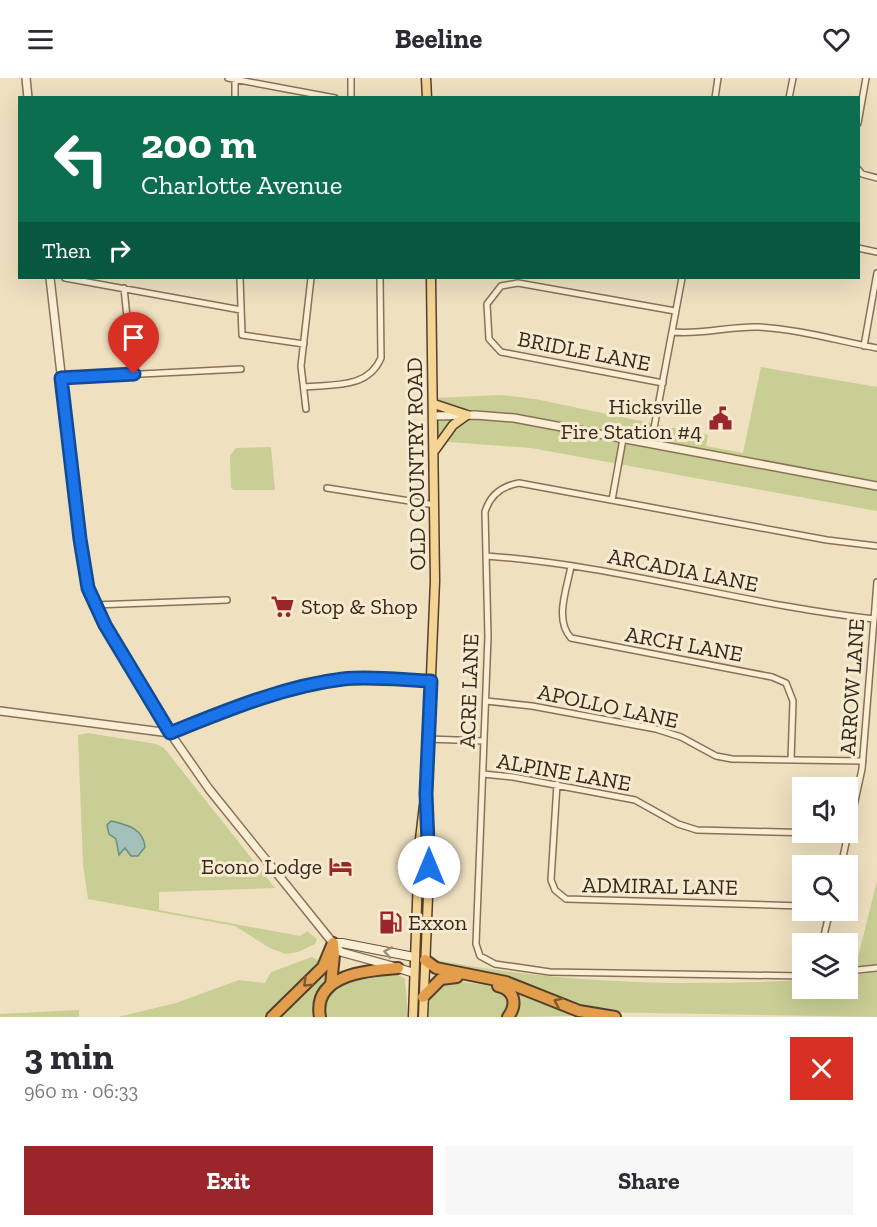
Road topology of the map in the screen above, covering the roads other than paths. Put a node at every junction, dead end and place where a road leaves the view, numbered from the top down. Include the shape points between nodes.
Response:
1 (26, 78) edge
2 (228, 78) edge
3 (351, 78) edge
4 (426, 78) edge
5 (718, 78) edge
6 (793, 78) edge
7 (866, 78) edge
8 (235, 79) edge
9 (28, 96) edge
10 (235, 96) edge
11 (327, 96) edge
12 (351, 96) edge
13 (427, 96) edge
14 (715, 96) edge
15 (789, 96) edge
16 (860, 112) edge
17 (860, 172) edge
18 (877, 178) edge
19 (860, 248) edge
20 (877, 252) edge
21 (877, 273) edge
22 (50, 279) edge
23 (71, 279) edge
24 (240, 279) edge
25 (311, 279) edge
26 (380, 279) edge
27 (431, 279) edge
28 (682, 279) edge
29 (124, 288) junction
30 (241, 310) junction
31 (675, 311) junction
32 (128, 327) dead end
33 (673, 332) junction
34 (304, 344) junction
35 (864, 346) junction
36 (877, 348) edge
37 (241, 369) dead end
38 (61, 378) junction
39 (663, 383) junction
40 (304, 387) junction
41 (434, 404) junction
42 (306, 409) dead end
43 (467, 415) junction
44 (434, 416) junction
45 (623, 439) junction
46 (651, 444) junction
47 (435, 450) junction
48 (877, 486) edge
49 (327, 488) dead end
50 (612, 500) junction
51 (435, 505) junction
52 (877, 546) edge
53 (486, 556) junction
54 (571, 566) junction
55 (877, 582) edge
56 (227, 600) dead end
57 (94, 604) junction
58 (874, 619) junction
59 (431, 681) junction
60 (486, 701) junction
61 (0, 711) edge
62 (170, 733) junction
63 (428, 739) junction
64 (484, 741) junction
65 (791, 760) junction
66 (863, 761) junction
67 (483, 774) junction
68 (557, 784) junction
69 (426, 794) junction
70 (858, 800) edge
71 (792, 832) edge
72 (792, 906) edge
73 (333, 943) junction
74 (414, 957) junction
75 (425, 960) junction
76 (398, 968) junction
77 (877, 968) edge
78 (858, 970) edge
79 (414, 973) junction
80 (792, 976) edge
81 (331, 985) junction
82 (423, 998) junction
83 (272, 1017) edge
84 (320, 1017) edge
85 (413, 1017) edge
86 (423, 1017) edge
87 (508, 1017) edge
88 (615, 1017) edge

1 - 9 street
2 - 8 street
3 - 12 street
4 - 13 main road
5 - 14 street
6 - 15 street
7 - 16 street
8 - 10 street
8 - 11 street
17 - 18 street
19 - 20 street
21 - 35 street
22 - 38 street
23 - 29 street
24 - 30 street
25 - 34 street
26 - 40 street via 381,358 377,369 362,380
27 - 41 main road, OLD COUNTRY ROAD
28 - 31 street
29 - 30 street
29 - 32 street
30 - 34 street via 242,334
31 - 33 street
31 - 39 street, BRIDLE LANE via 518,283 501,286 488,304 489,339 501,352
33 - 35 street via 703,334 736,327 763,327
33 - 39 street
34 - 40 street
35 - 36 street
37 - 38 street
38 - 57 street via 83,565
39 - 46 street
40 - 42 street
41 - 43 main road
41 - 44 main road, OLD COUNTRY ROAD
43 - 44 street
43 - 45 street via 514,418
43 - 47 main road via 453,424
44 - 47 main road, OLD COUNTRY ROAD
45 - 46 street
45 - 50 street
46 - 48 street
47 - 51 main road, OLD COUNTRY ROAD
49 - 51 street
50 - 52 street, ACRE LANE
50 - 53 street, ACRE LANE via 524,484 506,486 487,505
51 - 59 main road, OLD COUNTRY ROAD
53 - 54 street, ARCADIA LANE
53 - 60 street, ACRE LANE
54 - 58 street, ARCADIA LANE
54 - 65 street, ARCH LANE via 562,615 565,631 571,638 772,677 786,683 793,701
55 - 58 street, ARROW LANE
56 - 57 street
57 - 62 street
58 - 66 street, ARROW LANE
59 - 62 street via 346,679 315,683
59 - 63 main road, OLD COUNTRY ROAD
60 - 64 street, ACRE LANE
60 - 65 street, APOLLO LANE via 656,729 723,758
61 - 62 street
62 - 73 street via 209,789
63 - 64 street
63 - 69 main road, OLD COUNTRY ROAD
64 - 67 street, ACRE LANE
65 - 66 street, APOLLO LANE
66 - 70 street, ARROW LANE
67 - 68 street, ALPINE LANE
67 - 80 street, ACRE LANE via 476,944 486,961 550,972
68 - 71 street, ALPINE LANE via 635,800 697,830
68 - 72 street, ADMIRAL LANE via 551,880 555,890 566,899
69 - 74 main road, OLD COUNTRY ROAD via 419,848
69 - 75 main road, OLD COUNTRY ROAD via 430,848
74 -> 73 main road
73 - 76 street via 341,952
73 - 81 highway
73 -> 83 highway via 322,966
74 - 79 main road, OLD COUNTRY ROAD
75 - 82 main road, OLD COUNTRY ROAD
88 -> 75 highway via 579,1011 506,982 436,968
76 - 79 main road
76 - 81 highway via 343,977
77 - 78 street
79 - 85 main road, OLD COUNTRY ROAD
81 - 84 highway via 321,999
82 - 86 main road, OLD COUNTRY ROAD
82 - 87 highway via 436,982 450,976 494,984 508,989 513,996 514,1006

